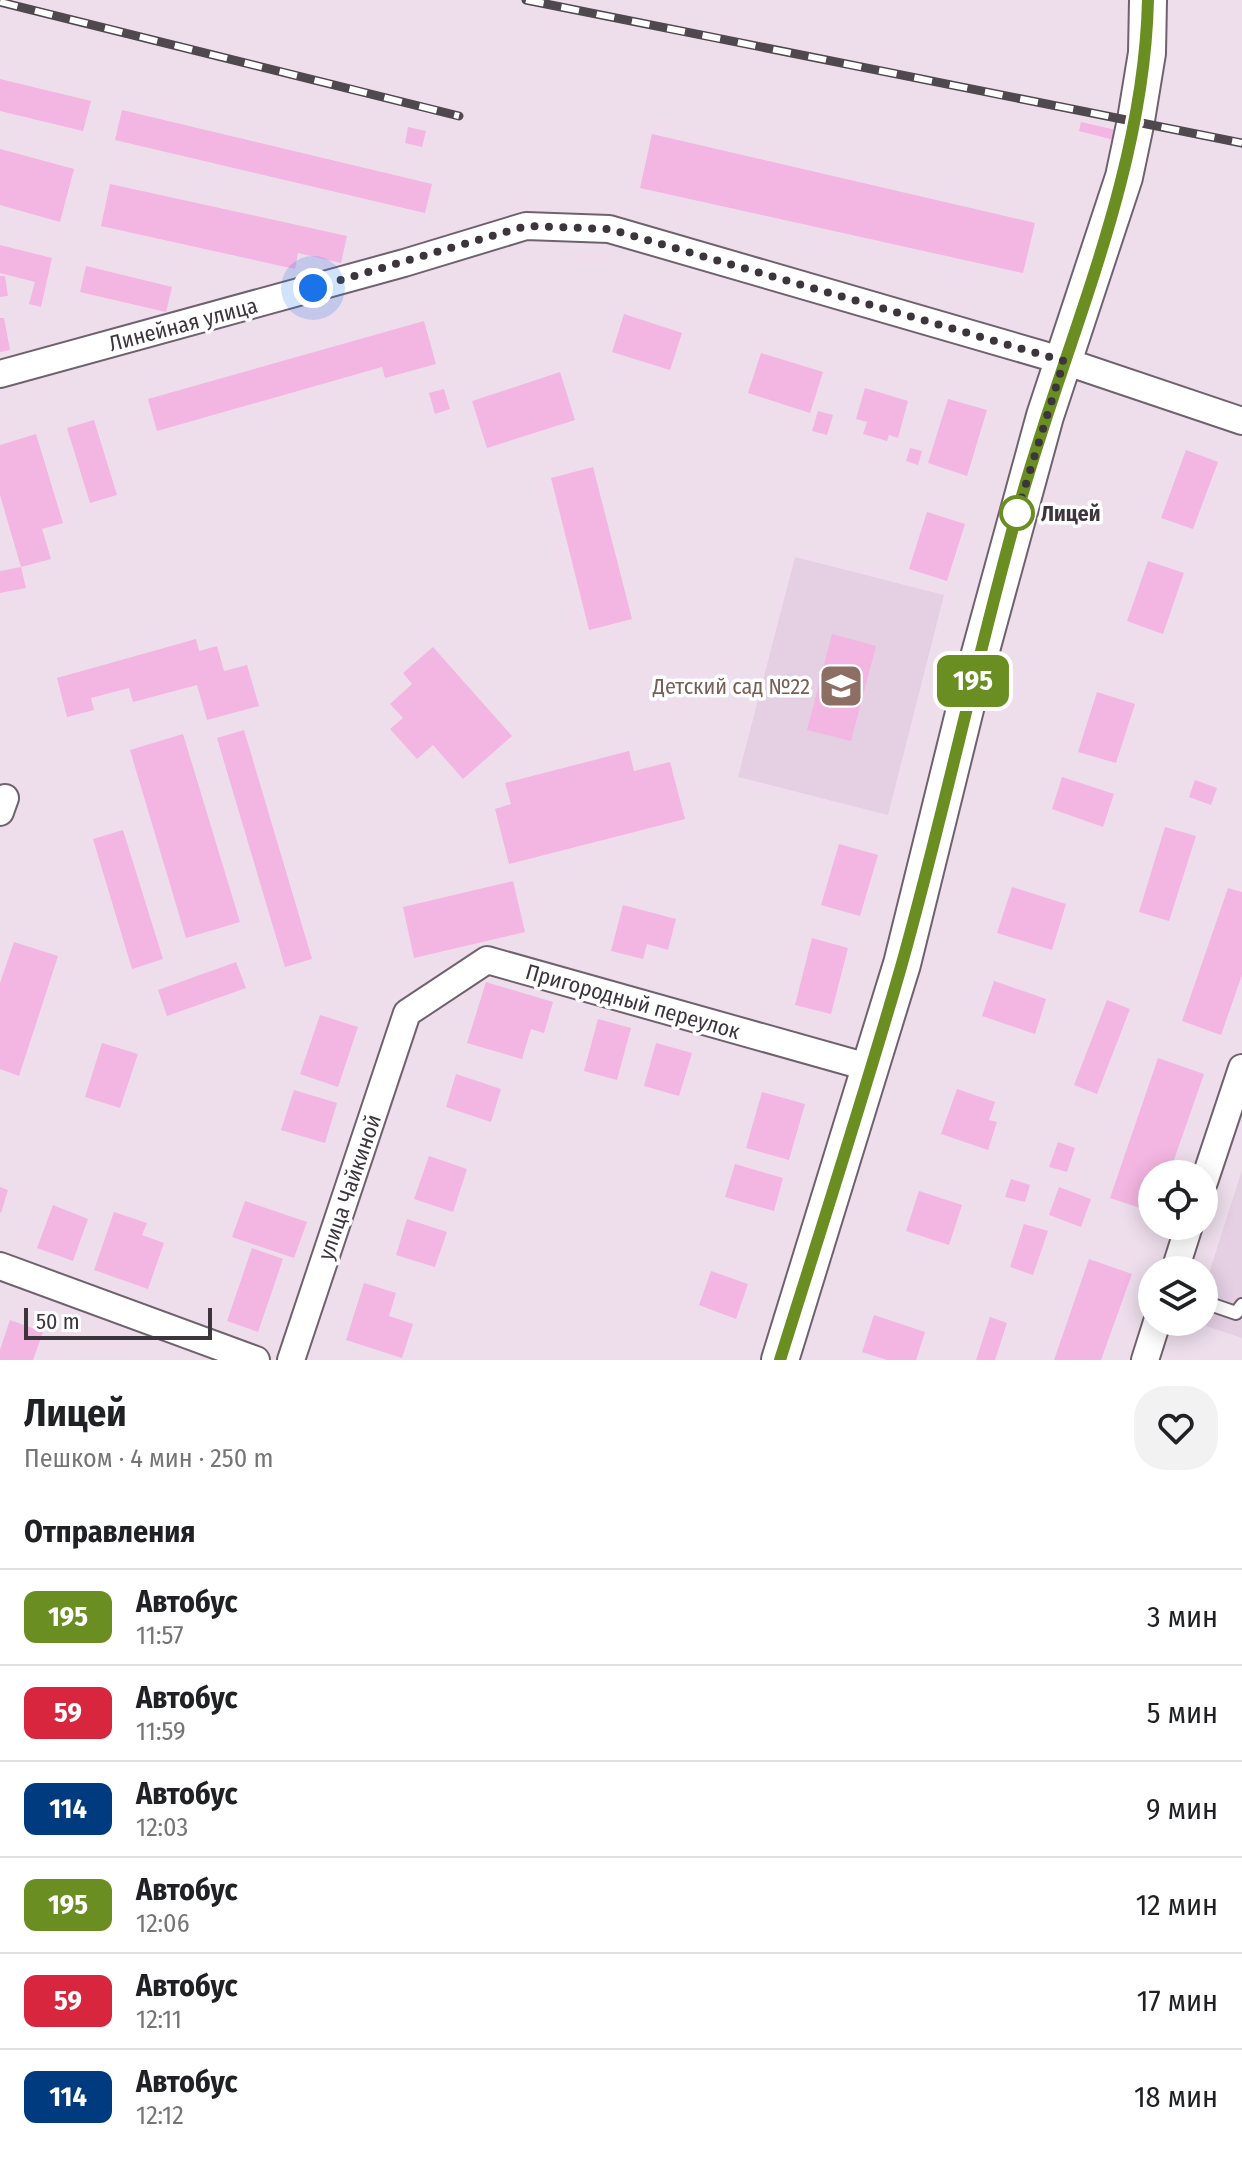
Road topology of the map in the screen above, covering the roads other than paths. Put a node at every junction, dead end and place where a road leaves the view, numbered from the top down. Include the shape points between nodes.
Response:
1 (1148, 0) edge
2 (1064, 361) junction
3 (0, 374) edge
4 (1242, 421) edge
5 (407, 1013) joint
6 (871, 1068) junction
7 (1242, 1068) edge
8 (1211, 1160) edge
9 (0, 1266) edge
10 (1242, 1305) edge
11 (1218, 1307) edge
12 (1153, 1336) edge
13 (256, 1360) edge
14 (291, 1360) edge
15 (780, 1360) edge
16 (1145, 1360) edge

1 - 2 main road via 1147,53 1124,177
2 - 3 street, Линейная улица via 609,229 526,226
2 - 4 street, Линейная улица
2 - 6 main road via 1018,509
5 - 6 street, Пригородный переулок via 487,960
5 - 14 street, улица Чайкиной
6 - 15 main road
7 - 8 street
9 - 13 street
10 - 11 lane via 1236,1313
12 - 16 street

